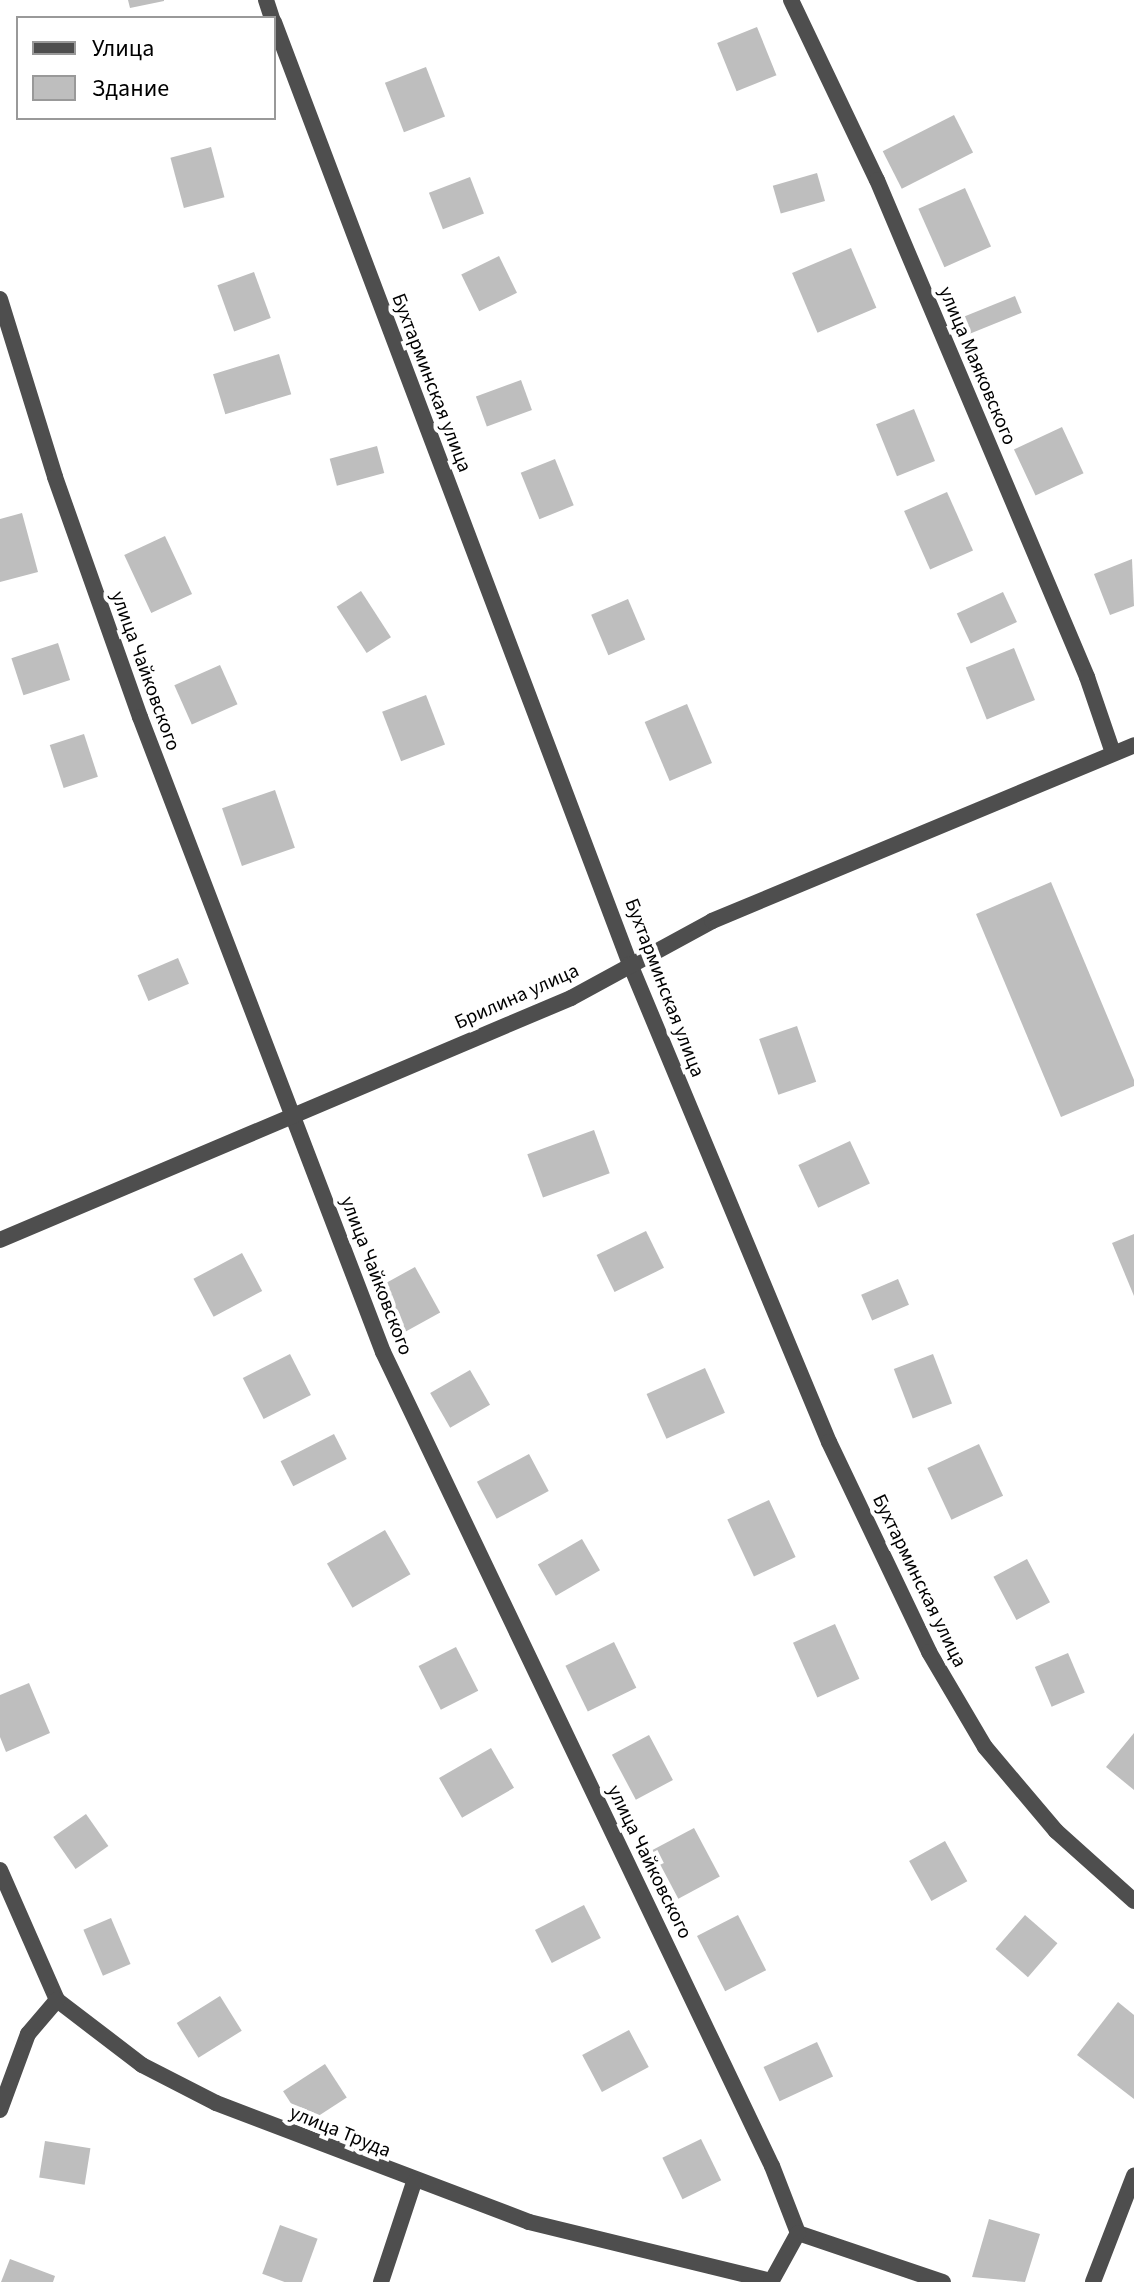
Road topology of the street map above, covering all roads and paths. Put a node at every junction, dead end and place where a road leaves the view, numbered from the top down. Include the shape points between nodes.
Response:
1 (791, 0) edge
2 (276, 28) edge
3 (0, 299) edge
4 (1134, 745) edge
5 (1113, 753) junction
6 (630, 964) junction
7 (291, 1113) junction
8 (0, 1240) edge
9 (0, 1870) edge
10 (1134, 1901) edge
11 (57, 2000) junction
12 (0, 2110) edge
13 (1134, 2176) edge
14 (414, 2182) junction
15 (798, 2233) junction
16 (771, 2281) edge
17 (381, 2282) edge
18 (943, 2282) edge
19 (1093, 2282) edge

1 - 5 street, улица Маяковского via 877,180 1087,677
2 - 6 street, Бухтарминская улица
3 - 7 street, улица Чайковского via 134,702
4 - 5 street, Брилина улица
5 - 6 street, Брилина улица via 712,921
6 - 7 street, Брилина улица via 571,998
6 - 10 street, Бухтарминская улица via 829,1442 929,1652 985,1747 1056,1831
7 - 8 street, Брилина улица
7 - 15 street, улица Чайковского via 383,1352 772,2166
9 - 11 street, улица Труда
11 - 12 street via 28,2034
11 - 14 street, улица Труда via 142,2065 216,2103
13 - 19 street
14 - 16 street, улица Труда via 529,2222
14 - 17 street
15 - 16 street
15 - 18 street

